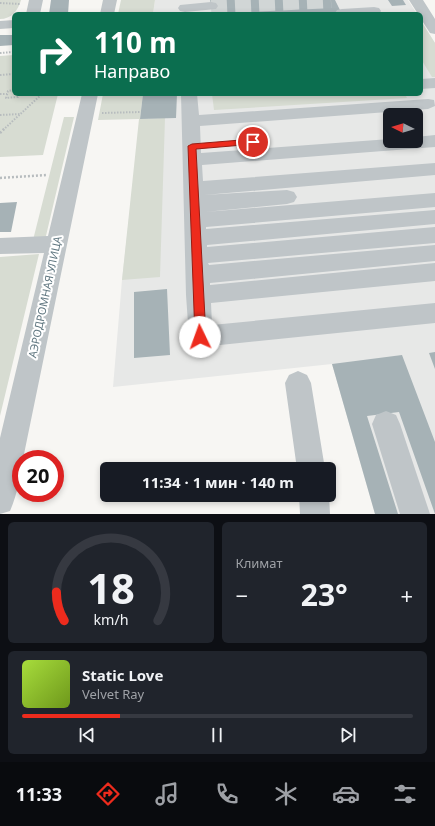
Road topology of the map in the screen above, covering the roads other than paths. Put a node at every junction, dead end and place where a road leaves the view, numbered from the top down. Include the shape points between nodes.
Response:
1 (110, 0) edge
2 (416, 0) edge
3 (426, 0) edge
4 (211, 6) tunnel mouth
5 (185, 7) edge
6 (373, 8) edge
7 (107, 12) edge
8 (348, 12) edge
9 (435, 13) edge
10 (12, 24) edge
11 (0, 25) edge
12 (435, 30) edge
13 (435, 83) edge
14 (423, 84) edge
15 (189, 96) edge
16 (93, 103) edge
17 (430, 107) edge
18 (383, 122) edge
19 (435, 128) edge
20 (423, 129) edge
21 (383, 134) edge
22 (435, 141) edge
23 (435, 155) edge
24 (435, 169) edge
25 (435, 184) edge
26 (435, 200) edge
27 (194, 201) junction
28 (435, 217) edge
29 (435, 234) edge
30 (56, 244) junction
31 (0, 246) edge
32 (435, 253) edge
33 (435, 272) edge
34 (435, 313) edge
35 (298, 384) dead end
36 (386, 424) dead end
37 (310, 462) edge
38 (0, 501) edge
39 (314, 502) edge
40 (315, 514) edge
41 (415, 514) edge

1 - 7 street
2 - 12 street
3 - 9 street
4 - 5 street
6 - 8 street
10 - 11 street
13 - 14 street
15 - 27 street
16 - 30 street, АЭРОДРОМНАЯ УЛИЦА
17 - 27 street
18 - 27 street
19 - 20 street
21 - 27 street
22 - 27 street
23 - 27 street
24 - 27 street
25 - 27 street
26 - 27 street
27 - 28 street
27 - 29 street
27 - 32 street
27 - 33 street
27 - 34 street via 200,337
30 - 31 street
30 - 38 street, АЭРОДРОМНАЯ УЛИЦА
35 - 37 street
36 - 41 street
39 - 40 street

